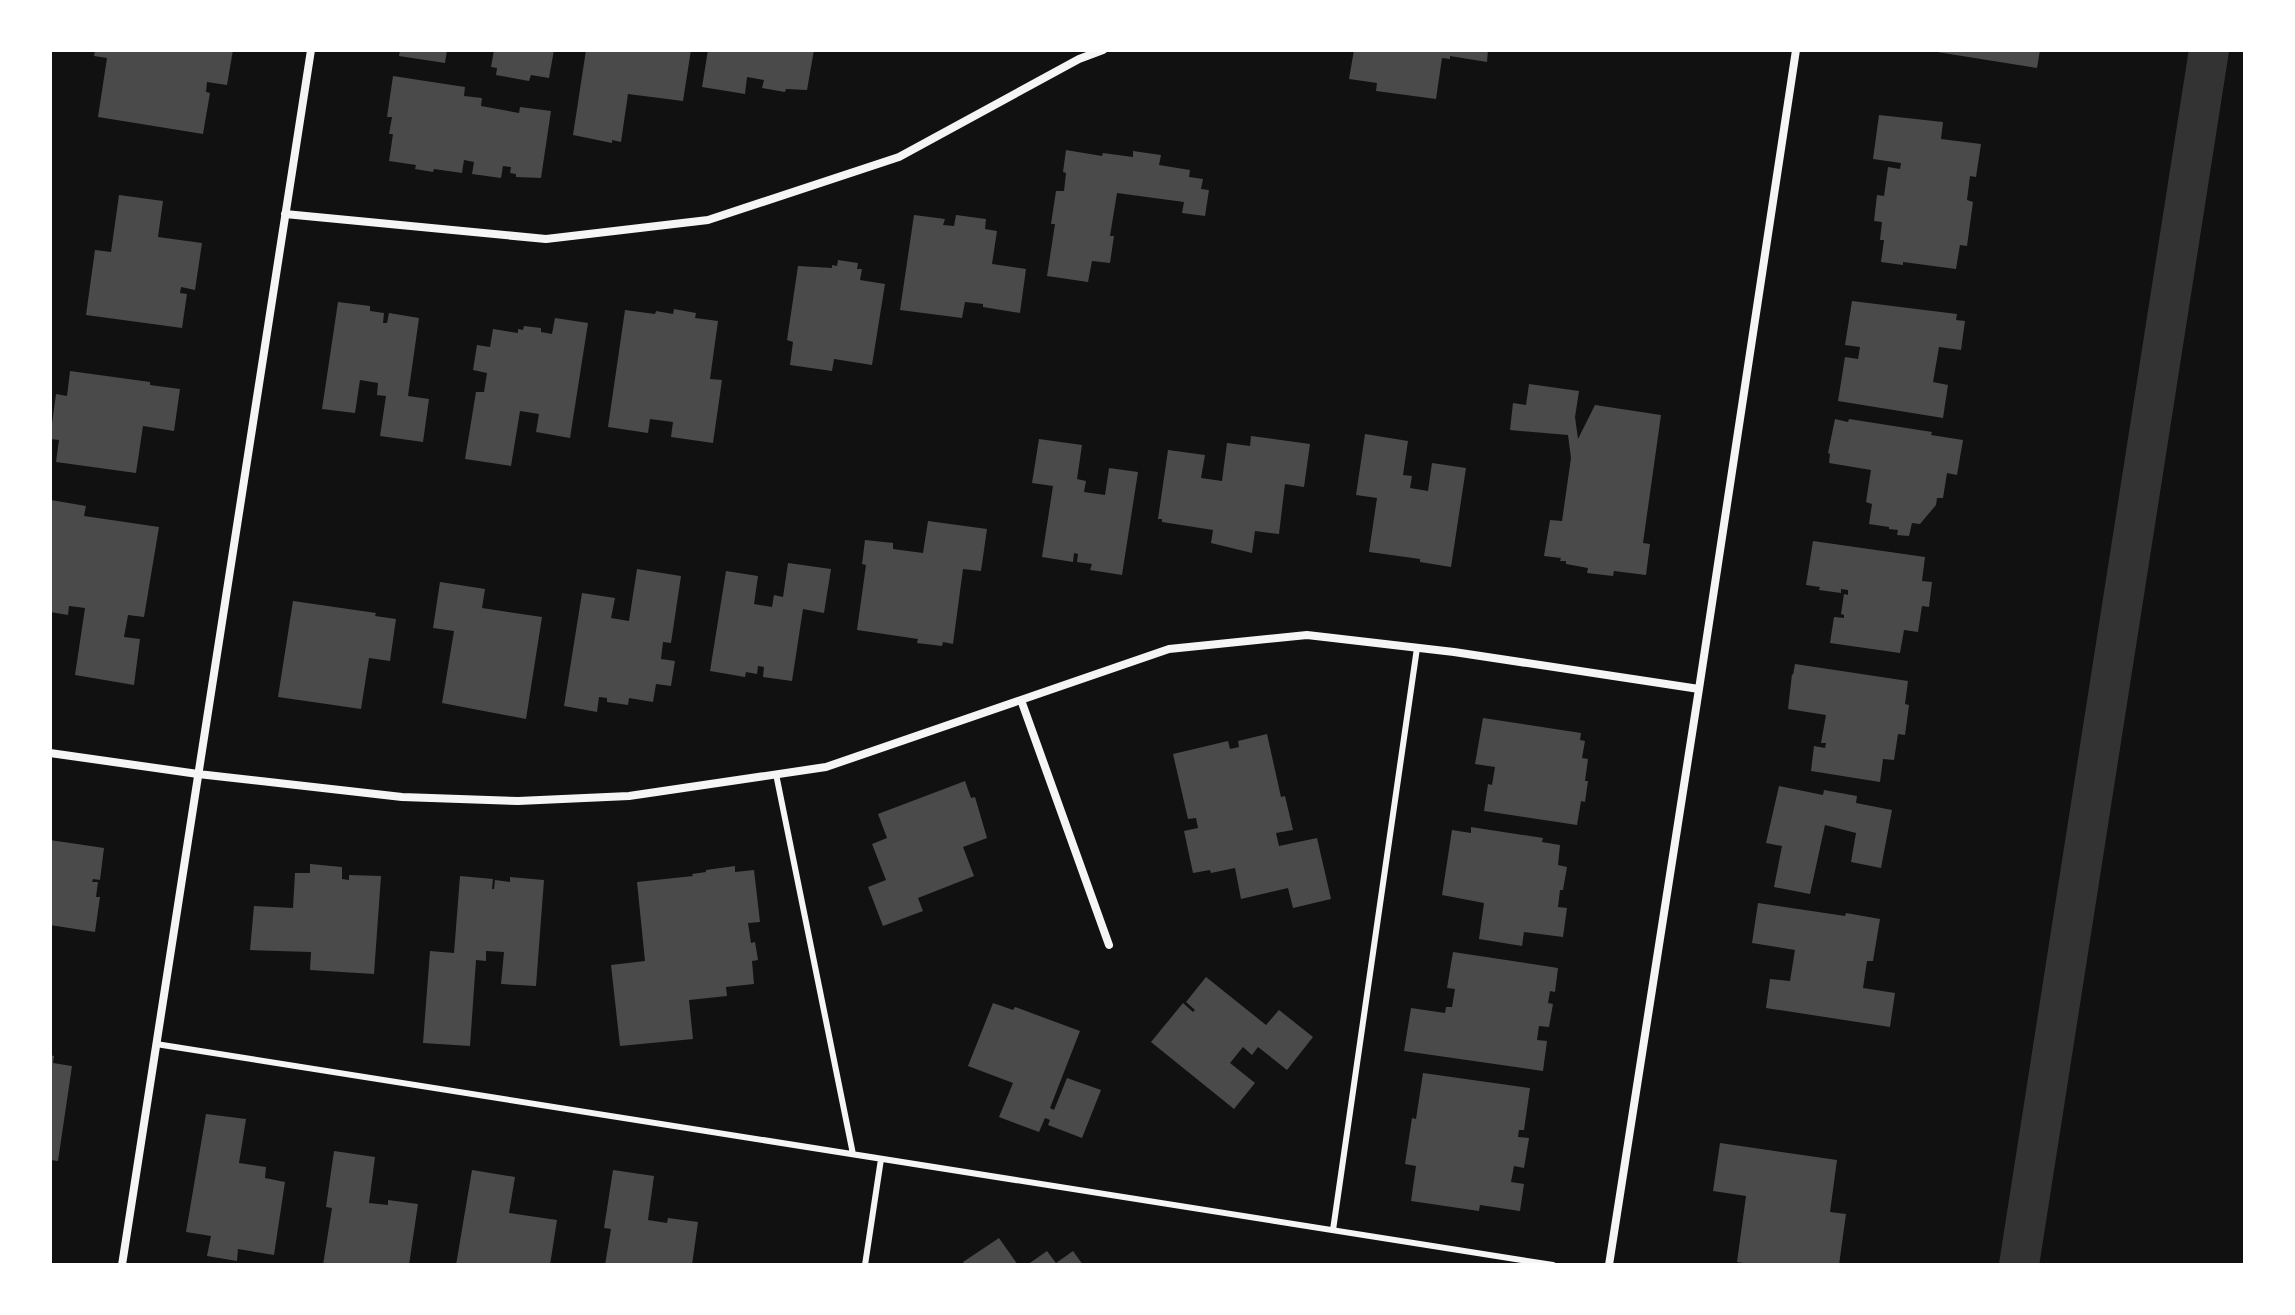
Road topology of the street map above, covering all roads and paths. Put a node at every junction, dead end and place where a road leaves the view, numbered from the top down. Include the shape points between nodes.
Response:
1 (311, 50) edge
2 (1103, 50) edge
3 (1796, 50) edge
4 (285, 214) junction
5 (1417, 648) junction
6 (1699, 689) junction
7 (1021, 700) junction
8 (50, 753) edge
9 (198, 774) junction
10 (776, 774) junction
11 (1109, 945) dead end
12 (156, 1044) junction
13 (853, 1154) junction
14 (881, 1159) junction
15 (1333, 1230) junction
16 (122, 1265) edge
17 (865, 1265) edge
18 (1553, 1265) edge
19 (1609, 1265) edge

1 - 4 street
2 - 4 street via 899,157 708,220 546,239
3 - 6 street
4 - 9 street
5 - 6 street
5 - 7 street via 1307,635 1169,649
5 - 15 lane
6 - 19 street
7 - 10 street via 826,767
7 - 11 street
8 - 9 street
9 - 10 street via 402,797 518,801 629,796
9 - 12 street
10 - 13 lane
12 - 13 lane
12 - 16 street
13 - 14 lane
14 - 15 lane
14 - 17 lane
15 - 18 lane

